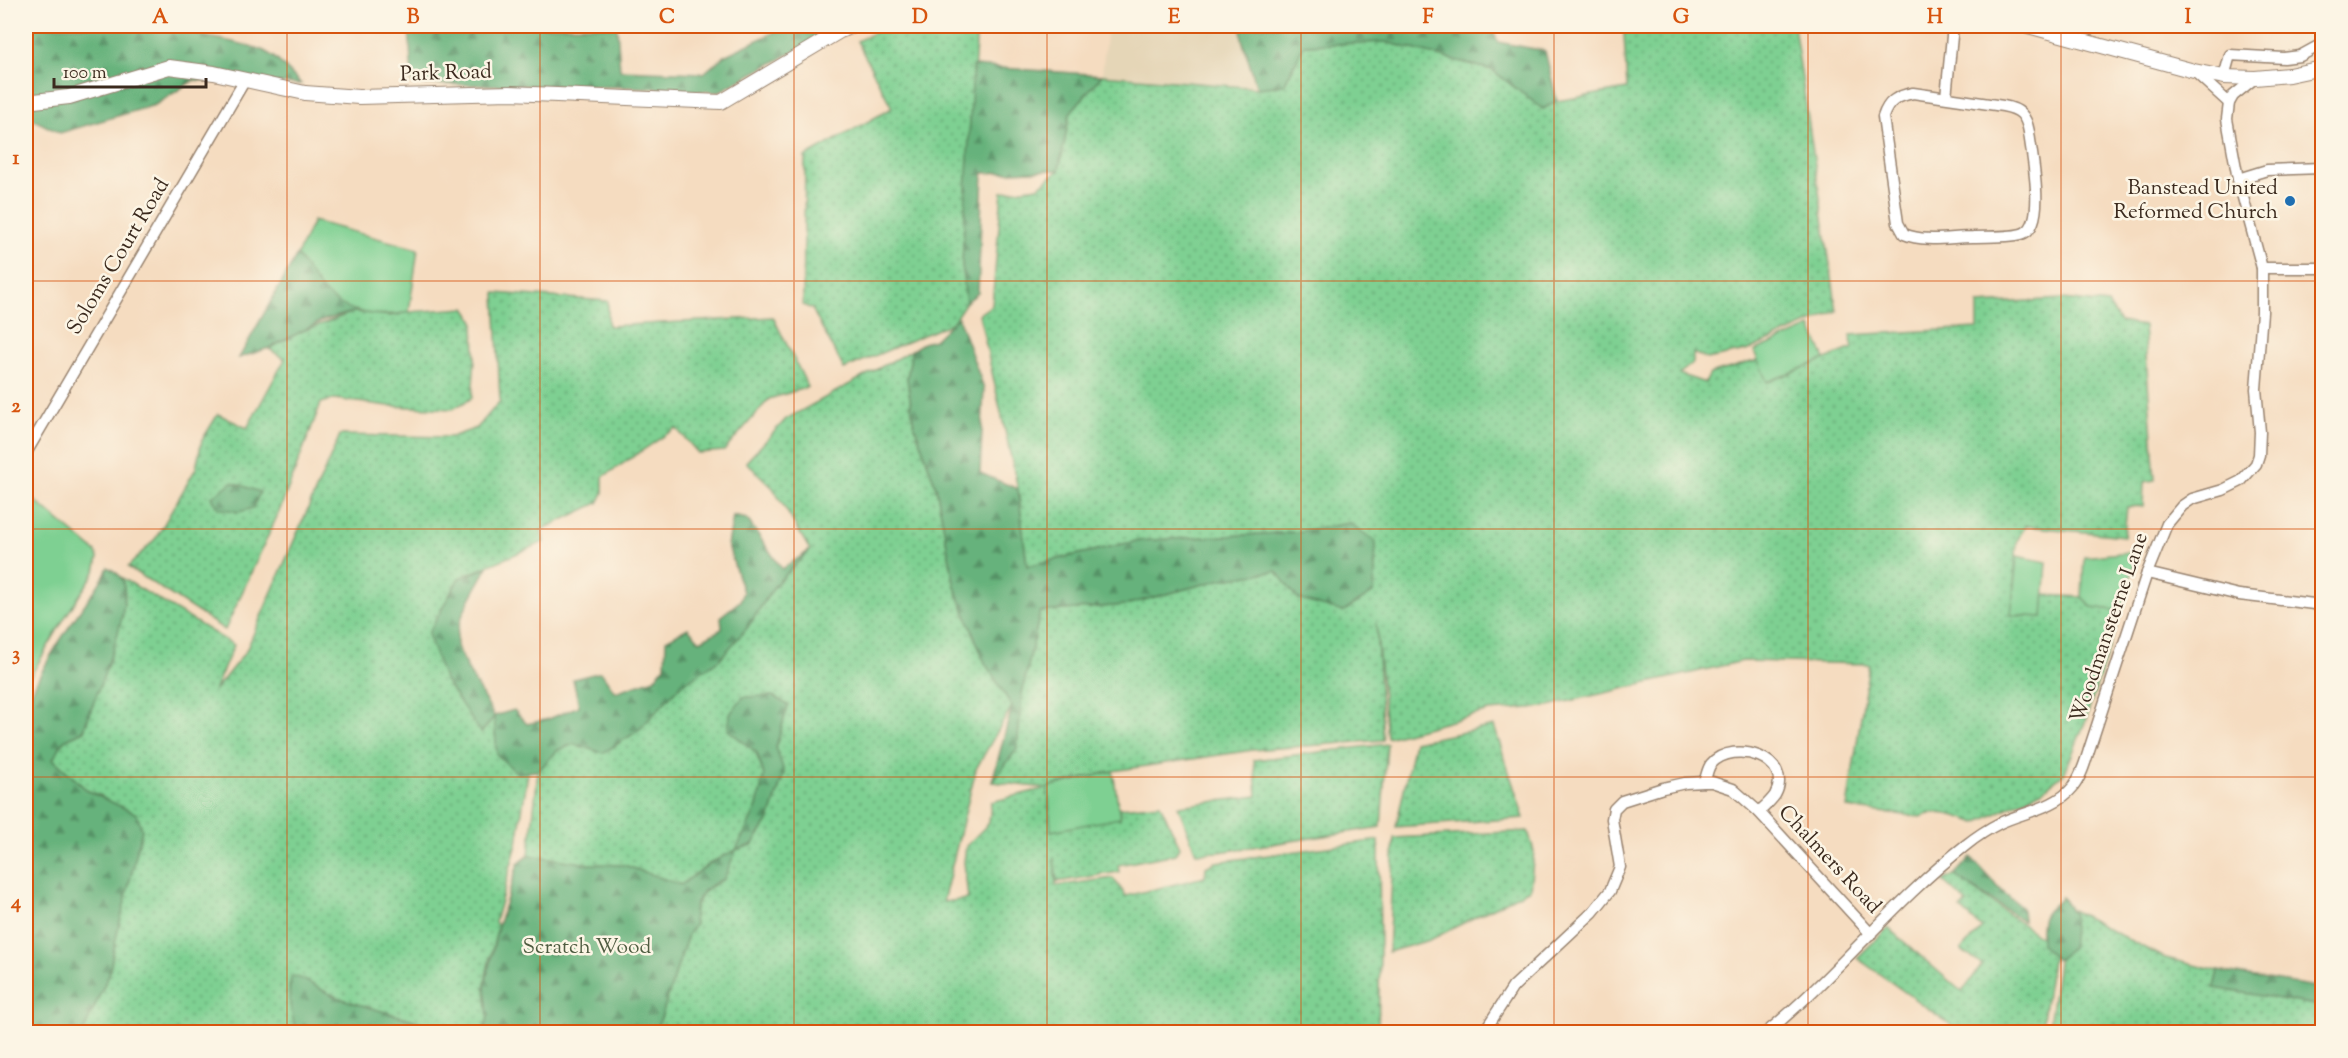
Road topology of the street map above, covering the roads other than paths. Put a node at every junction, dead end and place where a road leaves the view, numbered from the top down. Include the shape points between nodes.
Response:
1 (854, 26) edge
2 (1953, 26) edge
3 (2028, 26) edge
4 (2322, 44) edge
5 (2300, 56) junction
6 (2322, 68) edge
7 (2194, 71) junction
8 (2303, 74) junction
9 (2224, 77) junction
10 (2255, 78) junction
11 (245, 80) junction
12 (1946, 97) junction
13 (26, 102) edge
14 (2229, 103) junction
15 (2322, 168) edge
16 (2238, 179) junction
17 (2262, 268) junction
18 (2322, 268) edge
19 (26, 453) edge
20 (2147, 573) junction
21 (2322, 605) edge
22 (1704, 782) junction
23 (1759, 812) junction
24 (1870, 934) junction
25 (1484, 1032) edge
26 (1767, 1032) edge

1 - 11 street, Park Road via 721,102 510,93 359,97 305,93
2 - 12 street
3 - 7 street
4 - 5 street
5 - 8 street
5 - 9 street via 2230,55
6 - 8 street
7 - 9 street
7 - 14 street
8 - 10 street
9 - 10 street
10 - 14 street via 2240,88
11 - 13 street, Park Road via 169,67 69,97
11 - 19 street, Soloms Court Road
12 - 12 street via 1904,94 1896,97 1883,117 1904,234 1922,239 2023,234 2032,228 2037,206 2027,121 2015,108
14 - 16 street, Woodmansterne Lane via 2228,130
15 - 16 street via 2267,170
16 - 17 street, Woodmansterne Lane
17 - 18 street
17 - 20 street, Woodmansterne Lane via 2256,465 2241,481 2182,506 2167,524
20 - 21 street via 2239,595
20 - 24 street, Woodmansterne Lane via 2089,750 2072,788 2059,800 2000,824 1966,845
22 - 23 street, Chalmers Road via 1733,789
22 - 23 street, Chalmers Road via 1708,768 1719,758 1733,753 1757,754 1777,773 1778,785 1776,794
22 - 25 street, Chalmers Road via 1663,788 1622,801 1614,809 1612,819 1620,867 1610,891 1513,987
23 - 24 street, Chalmers Road
24 - 26 street, Woodmansterne Lane

